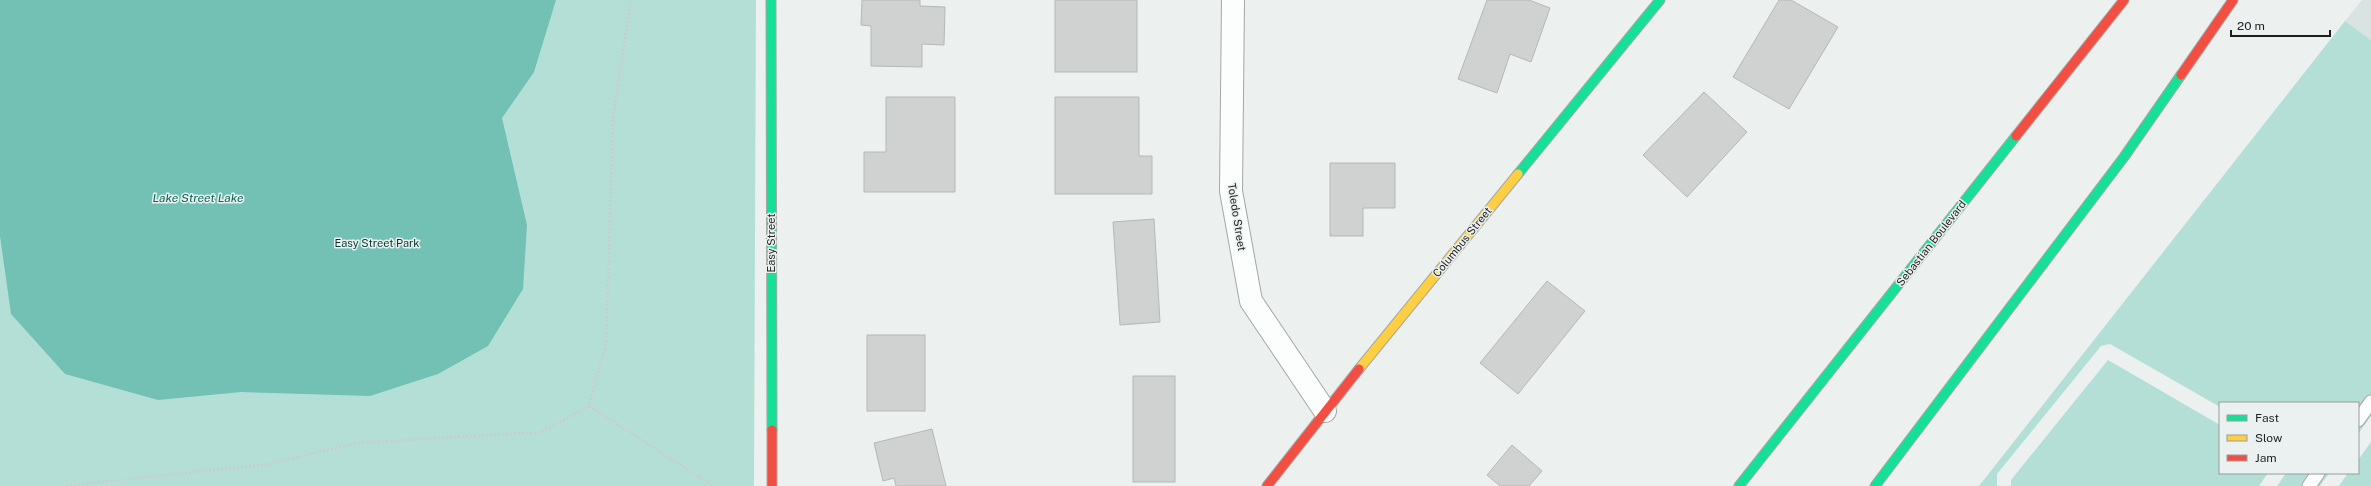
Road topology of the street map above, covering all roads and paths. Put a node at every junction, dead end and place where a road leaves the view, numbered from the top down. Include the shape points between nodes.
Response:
1 (631, 0) edge
2 (771, 0) edge
3 (1232, 0) edge
4 (1660, 0) edge
5 (2124, 0) edge
6 (2233, 0) edge
7 (2371, 402) edge
8 (589, 406) junction
9 (1325, 411) junction
10 (2359, 419) edge
11 (2317, 474) edge
12 (66, 486) edge
13 (713, 486) edge
14 (772, 486) edge
15 (1267, 486) edge
16 (1739, 486) edge
17 (1875, 486) edge
18 (2309, 486) edge

1 - 8 path via 613,118 606,343
2 - 14 main road, Easy Street
3 - 9 street, Toledo Street via 1231,190 1251,300
4 - 9 main road, Columbus Street
5 - 16 main road, Sebastian Boulevard
6 - 17 main road via 2124,157
7 - 10 lane
8 - 12 path via 541,432 356,443 269,464
8 - 13 path
9 - 15 main road, Columbus Street
11 - 18 lane

